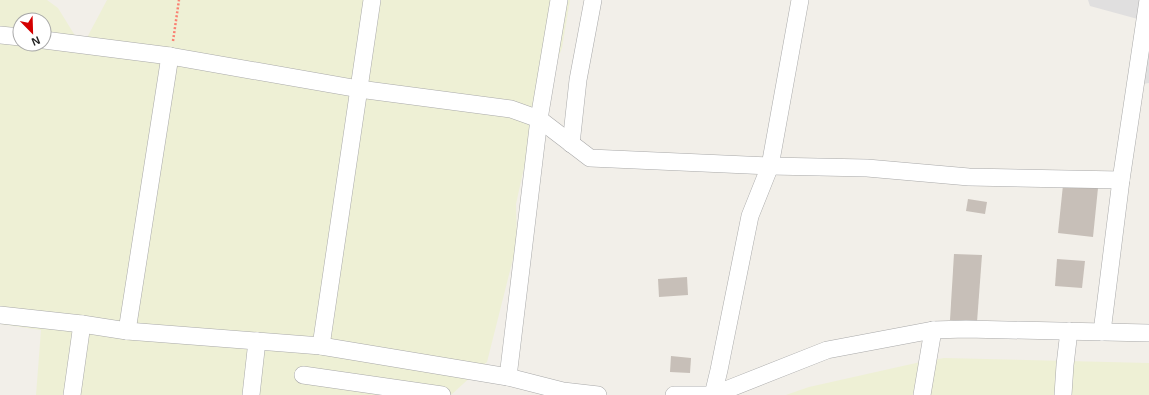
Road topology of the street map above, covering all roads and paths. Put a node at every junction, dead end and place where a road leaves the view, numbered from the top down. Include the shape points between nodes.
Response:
1 (179, 0) edge
2 (372, 0) edge
3 (559, 0) edge
4 (593, 0) edge
5 (800, 0) edge
6 (1148, 0) edge
7 (1147, 21) edge
8 (0, 35) edge
9 (12, 36) edge
10 (52, 41) edge
11 (170, 56) junction
12 (359, 89) junction
13 (539, 119) junction
14 (571, 144) junction
15 (770, 166) junction
16 (1121, 180) junction
17 (0, 315) edge
18 (82, 324) junction
19 (933, 330) junction
20 (127, 331) junction
21 (1069, 331) junction
22 (1102, 332) junction
23 (1149, 333) edge
24 (257, 341) junction
25 (321, 346) junction
26 (303, 375) dead end
27 (515, 384) edge
28 (72, 395) edge
29 (251, 395) edge
30 (442, 395) edge
31 (598, 395) edge
32 (674, 395) edge
33 (713, 395) edge
34 (922, 395) edge
35 (1063, 395) edge

1 - 11 path
2 - 12 street
3 - 13 street
4 - 14 street via 578,80
5 - 15 street
6 - 7 street
7 - 16 street
8 - 9 street
10 - 11 street
11 - 12 street
11 - 20 street
12 - 13 street via 511,109
12 - 25 street
13 - 14 street
13 - 27 street
14 - 15 street via 590,158
15 - 16 street via 867,168 969,177
15 - 33 street via 750,216
16 - 22 street
17 - 18 street
18 - 20 street
18 - 28 street
19 - 21 street
19 - 33 street via 827,350
19 - 34 street
20 - 24 street
21 - 22 street
21 - 35 street
22 - 23 street
24 - 25 street
24 - 29 street
25 - 27 street
26 - 30 street
27 - 31 street
32 - 33 street

